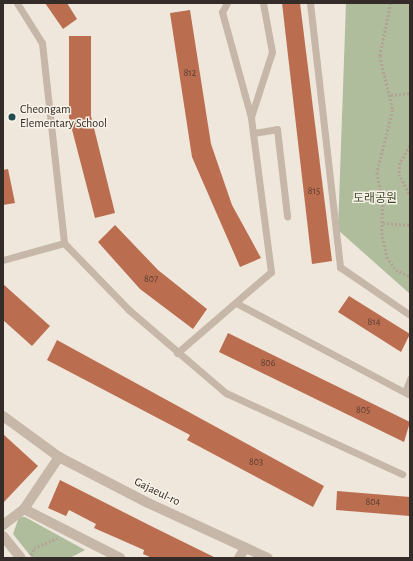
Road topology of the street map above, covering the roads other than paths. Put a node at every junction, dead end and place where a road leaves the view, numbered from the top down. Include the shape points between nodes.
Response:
1 (17, 3) edge
2 (227, 3) edge
3 (263, 3) edge
4 (310, 3) edge
5 (251, 117) junction
6 (253, 133) junction
7 (287, 216) dead end
8 (64, 243) junction
9 (3, 260) edge
10 (238, 304) junction
11 (410, 315) edge
12 (176, 353) junction
13 (410, 379) edge
14 (408, 394) edge
15 (3, 416) edge
16 (59, 456) junction
17 (402, 474) dead end
18 (24, 509) junction
19 (3, 525) edge
20 (3, 536) edge
21 (245, 548) junction
22 (21, 558) edge
23 (120, 558) edge
24 (239, 558) edge
25 (268, 558) edge

1 - 8 lane via 42,43
2 - 5 lane via 222,12
3 - 5 lane via 272,52
4 - 11 lane via 340,267
5 - 6 lane
6 - 7 lane via 277,129
6 - 10 lane via 271,272
8 - 9 lane
8 - 12 lane
10 - 12 lane
10 - 14 lane
12 - 17 lane via 226,393
13 - 14 lane
15 - 16 street, Gajaeul-ro
16 - 18 street
16 - 21 street, Gajaeul-ro
18 - 19 street
18 - 23 street
20 - 22 street
21 - 24 street
21 - 25 street, Gajaeul-ro

